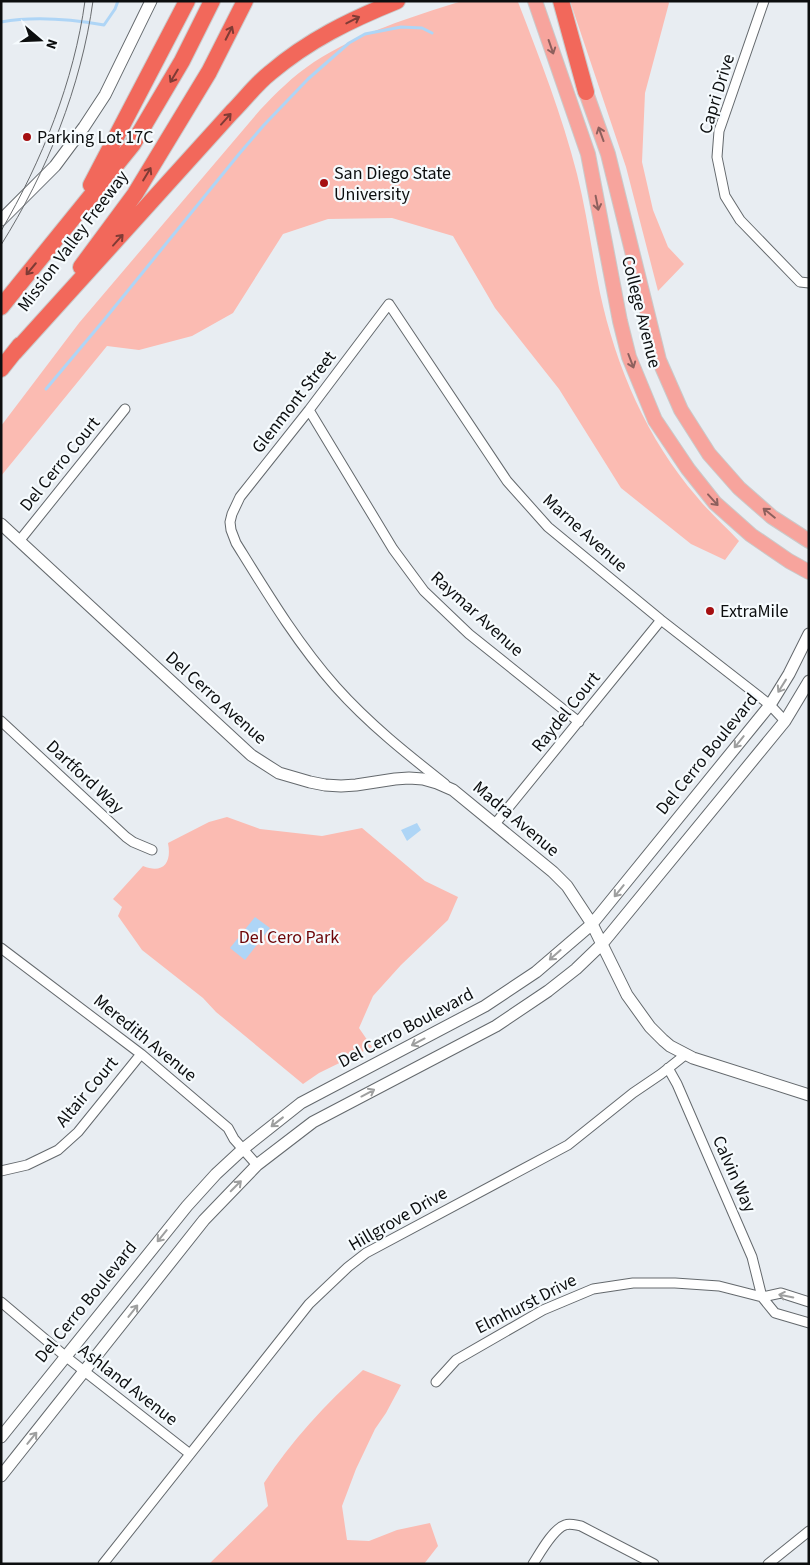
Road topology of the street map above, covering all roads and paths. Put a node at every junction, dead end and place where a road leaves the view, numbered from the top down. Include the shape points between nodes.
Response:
1 (151, 1) edge
2 (187, 1) edge
3 (212, 1) edge
4 (245, 1) edge
5 (397, 1) edge
6 (534, 1) edge
7 (553, 1) edge
8 (561, 1) edge
9 (764, 1) edge
10 (586, 92) junction
11 (74, 218) junction
12 (1, 220) edge
13 (809, 283) edge
14 (389, 304) joint
15 (1, 306) edge
16 (14, 354) junction
17 (1, 369) edge
18 (125, 409) dead end
19 (308, 410) junction
20 (230, 522) joint
21 (1, 524) edge
22 (20, 540) junction
23 (809, 541) edge
24 (809, 572) edge
25 (661, 620) junction
26 (809, 634) edge
27 (809, 681) edge
28 (770, 705) junction
29 (1, 721) edge
30 (785, 721) junction
31 (579, 722) junction
32 (453, 790) junction
33 (496, 824) junction
34 (152, 850) dead end
35 (592, 924) junction
36 (602, 944) junction
37 (1, 948) edge
38 (141, 1054) junction
39 (685, 1055) junction
40 (668, 1068) junction
41 (809, 1095) edge
42 (243, 1149) junction
43 (257, 1165) junction
44 (1, 1171) edge
45 (762, 1297) junction
46 (1, 1302) edge
47 (809, 1302) edge
48 (809, 1323) edge
49 (65, 1356) junction
50 (85, 1372) junction
51 (436, 1382) dead end
52 (1, 1437) edge
53 (190, 1454) junction
54 (1, 1476) edge
55 (809, 1531) edge
56 (103, 1564) edge
57 (534, 1564) edge
58 (654, 1564) edge
59 (768, 1564) edge

1 - 12 street via 105,95 84,127 55,166
2 - 11 highway
3 -> 11 highway, Mission Valley Freeway via 182,61 133,144
16 -> 4 highway, Mission Valley Freeway via 135,194 209,72
16 -> 5 highway via 269,74 308,44
6 -> 24 main road, College Avenue via 588,154 626,348 654,420 715,503 751,535
7 - 10 main road, College Avenue
8 - 10 highway
9 - 13 street, Capri Drive via 719,131 717,157 725,196 740,220 800,282
23 -> 10 main road, College Avenue via 772,517 739,488 709,454 681,410 659,360 608,154
11 -> 15 highway, Mission Valley Freeway
14 - 19 street, Glenmont Street
14 - 25 street, Marne Avenue via 507,481 548,528
16 - 17 highway, Mission Valley Freeway
18 - 22 street, Del Cerro Court
19 - 20 street, Glenmont Street via 240,496
19 - 31 street, Raymar Avenue via 393,549 424,591 469,634
20 - 32 street, Madra Avenue via 236,543 315,662 383,733
21 - 22 street, Del Cerro Avenue
22 - 32 street, Del Cerro Avenue via 235,741 280,773 310,782 341,786 423,779
25 - 28 street, Marne Avenue
25 - 31 street, Raydel Court
26 -> 28 street, Del Cerro Boulevard via 790,674
27 - 30 street
28 - 30 street, Marne Avenue
28 -> 35 street, Del Cerro Boulevard
29 - 34 street, Dartford Way via 126,837
30 - 36 street
31 - 33 street, Raydel Court
32 - 33 street, Madra Avenue
33 - 35 street, Madra Avenue via 567,886
35 - 36 street, Madra Avenue
35 -> 42 street, Del Cerro Boulevard via 536,972 485,1006 301,1103
36 - 39 street, Madra Avenue via 627,995 650,1027
43 -> 36 street via 313,1122 474,1039 523,1010 576,969
37 - 38 street, Meredith Avenue
38 - 42 street, Meredith Avenue via 228,1128
38 - 44 street, Altair Court via 78,1132 58,1150 27,1166
39 - 40 street, Hillgrove Drive
39 - 41 street, Madra Avenue
40 - 45 street, Calvin Way via 752,1257
40 - 53 street, Hillgrove Drive via 568,1145 366,1253 348,1267 309,1304
42 - 43 street, Meredith Avenue
42 -> 49 street, Del Cerro Boulevard via 187,1206
50 -> 43 street via 204,1220
47 -> 45 street, Elmhurst Drive via 781,1293
45 - 48 street via 775,1313
45 - 51 street, Elmhurst Drive via 719,1286 675,1283 633,1283 593,1289 543,1310 456,1360
46 - 49 street, Ashland Avenue
49 - 50 street, Ashland Avenue
49 - 52 street, Del Cerro Boulevard
50 - 53 street, Ashland Avenue
54 -> 50 street
53 - 56 street, Hillgrove Drive
55 - 59 street
57 - 58 street via 552,1535 562,1526 571,1524 581,1526

